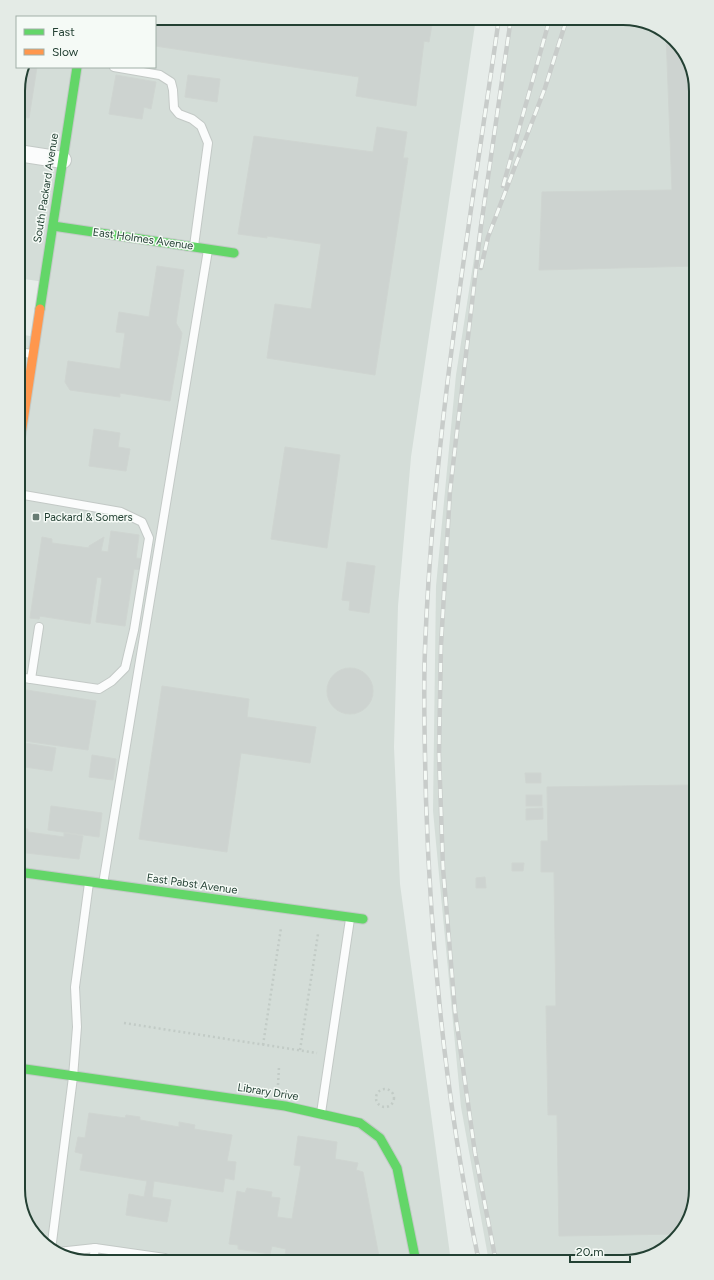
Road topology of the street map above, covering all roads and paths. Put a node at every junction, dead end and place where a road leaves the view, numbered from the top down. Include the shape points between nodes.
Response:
1 (77, 68) edge
2 (120, 68) edge
3 (25, 154) edge
4 (63, 160) junction
5 (52, 226) junction
6 (194, 247) junction
7 (208, 249) junction
8 (234, 253) dead end
9 (25, 353) edge
10 (33, 354) junction
11 (25, 407) edge
12 (25, 495) edge
13 (39, 627) dead end
14 (25, 678) edge
15 (31, 679) junction
16 (25, 873) edge
17 (89, 883) junction
18 (103, 885) junction
19 (350, 917) junction
20 (363, 919) dead end
21 (282, 921) dead end
22 (319, 927) dead end
23 (124, 1023) dead end
24 (263, 1045) junction
25 (300, 1050) junction
26 (330, 1055) junction
27 (279, 1067) dead end
28 (25, 1069) edge
29 (74, 1077) junction
30 (277, 1088) dead end
31 (381, 1106) joint
32 (321, 1114) junction
33 (52, 1242) edge
34 (95, 1248) junction
35 (69, 1251) edge
36 (94, 1255) edge
37 (144, 1255) edge
38 (415, 1255) edge

1 - 4 street, South Packard Avenue
2 - 6 lane via 160,75 170,82 174,108 179,114 201,126 208,143
3 - 4 street
4 - 5 street, South Packard Avenue
5 - 6 street, East Holmes Avenue
5 - 10 street, South Packard Avenue
6 - 7 street, East Holmes Avenue
7 - 8 street, East Holmes Avenue
7 - 18 lane
9 - 10 lane
10 - 11 street, South Packard Avenue
12 - 15 lane via 121,512 142,522 149,538 125,668 112,682 98,689
13 - 15 lane
14 - 15 lane
16 - 17 street, East Pabst Avenue
17 - 18 street, East Pabst Avenue
17 - 29 lane via 75,987 77,1027
18 - 19 street, East Pabst Avenue
19 - 20 street, East Pabst Avenue
19 - 26 lane
21 - 24 path
22 - 25 path
23 - 24 path
24 - 25 path
25 - 26 path
26 - 32 lane
27 - 30 path
28 - 29 street, Library Drive
29 - 32 street, Library Drive via 285,1106
29 - 33 lane
31 - 31 path via 376,1099 377,1093 381,1089 390,1090 394,1095 393,1101 389,1106
32 - 38 street, Library Drive via 360,1123 380,1138 397,1168
34 - 35 lane
34 - 36 lane
34 - 37 lane

